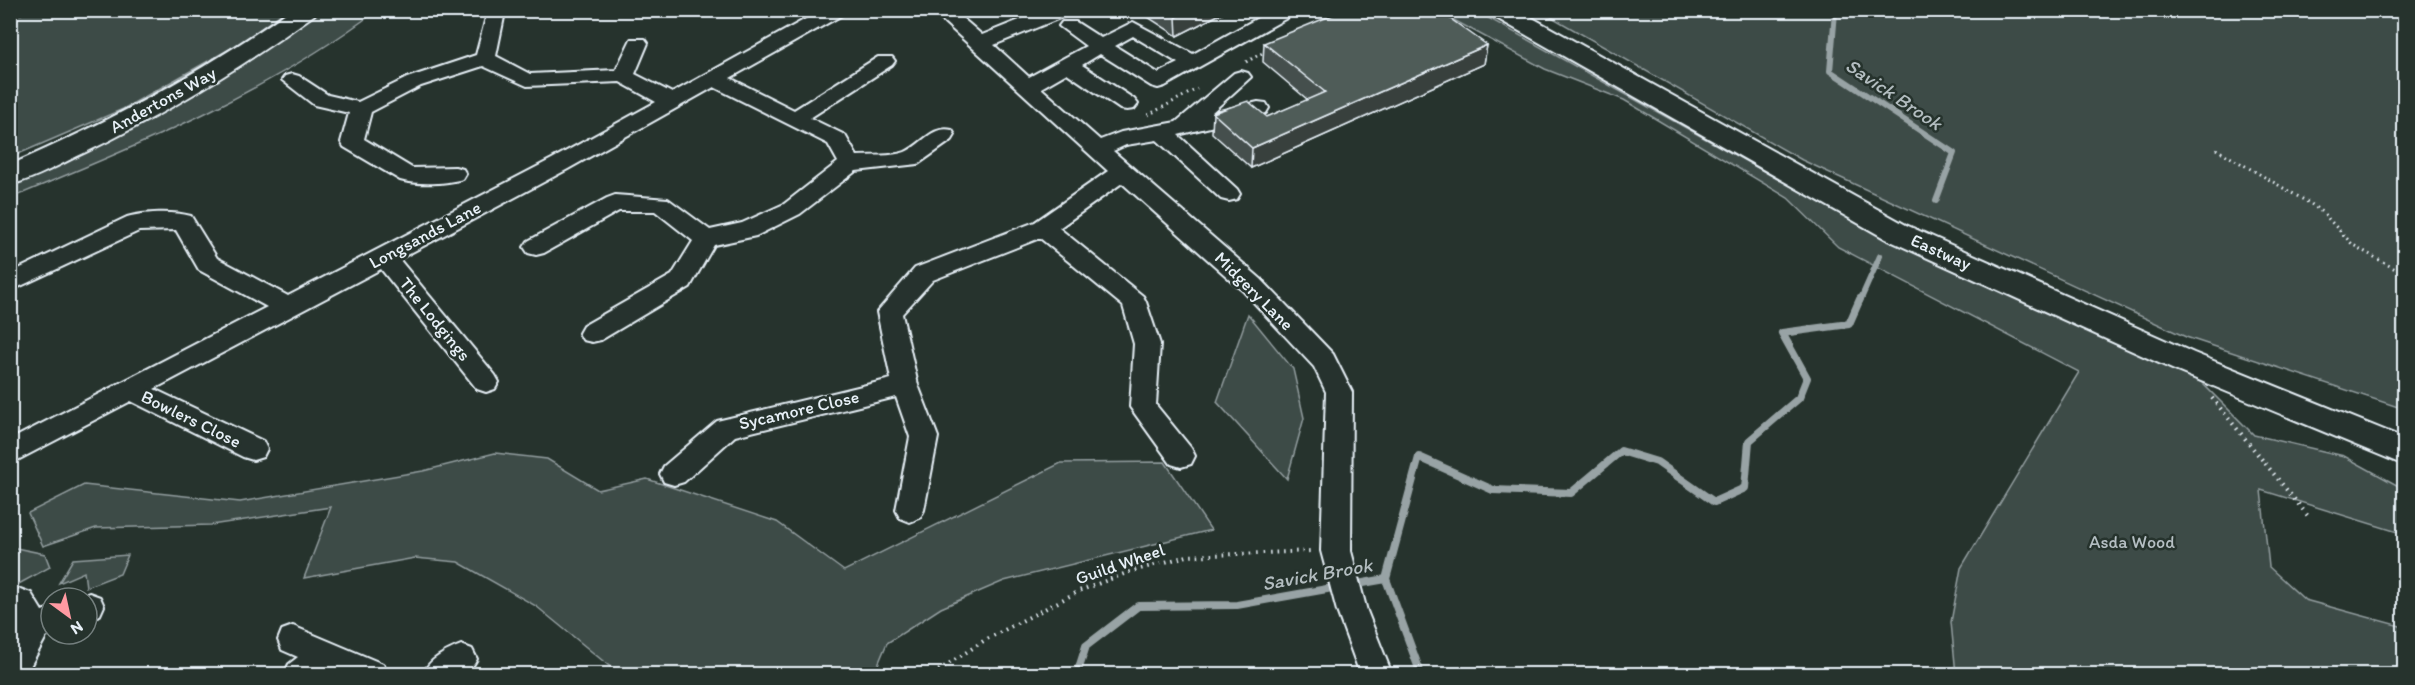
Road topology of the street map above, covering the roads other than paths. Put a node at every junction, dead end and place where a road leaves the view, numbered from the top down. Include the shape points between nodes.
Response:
1 (306, 10) edge
2 (837, 10) edge
3 (940, 10) edge
4 (1287, 10) edge
5 (1498, 10) edge
6 (493, 12) edge
7 (1066, 18) edge
8 (638, 43) dead end
9 (980, 43) junction
10 (1098, 46) junction
11 (485, 59) junction
12 (885, 61) dead end
13 (1193, 63) junction
14 (1067, 64) junction
15 (624, 76) junction
16 (1241, 77) dead end
17 (715, 79) junction
18 (292, 80) dead end
19 (1027, 87) junction
20 (672, 102) junction
21 (1127, 104) dead end
22 (1258, 108) edge
23 (361, 109) junction
24 (796, 118) junction
25 (1171, 130) junction
26 (944, 135) dead end
27 (1097, 150) junction
28 (850, 164) junction
29 (1122, 172) junction
30 (454, 174) dead end
31 (10, 176) edge
32 (1229, 194) dead end
33 (1043, 228) junction
34 (706, 239) junction
35 (536, 247) dead end
36 (384, 256) junction
37 (10, 283) edge
38 (287, 307) junction
39 (592, 333) dead end
40 (486, 382) dead end
41 (905, 386) junction
42 (130, 389) junction
43 (253, 449) dead end
44 (2404, 452) edge
45 (10, 453) edge
46 (1181, 456) dead end
47 (674, 474) dead end
48 (910, 510) dead end
49 (35, 617) edge
50 (293, 640) dead end
51 (324, 655) junction
52 (10, 673) edge
53 (300, 675) edge
54 (372, 675) edge
55 (1376, 675) edge

1 - 31 main road, Andertons Way via 222,68 162,103
2 - 17 street, Longsands Lane
3 - 9 street, Midgery Lane
4 - 13 street
5 - 44 main road, Eastway via 1896,232 2183,361
6 - 11 street
7 - 9 street
7 - 10 street
8 - 15 street
9 - 19 street, Midgery Lane
10 - 13 street via 1133,28
10 - 13 street via 1158,82
10 - 14 street
11 - 15 street via 527,80
11 - 23 street via 414,82
12 - 24 street
14 - 19 street
14 - 21 street
15 - 20 street
16 - 25 street
17 - 20 street, Longsands Lane
17 - 24 street
18 - 23 street via 321,100
19 - 27 street, Midgery Lane
20 - 36 street, Longsands Lane
22 - 25 street
23 - 30 street via 352,142 408,176
24 - 28 street via 837,140
25 - 27 street via 1120,139
25 - 32 street
26 - 28 street via 910,159
27 - 29 street, Midgery Lane
28 - 34 street via 792,209 748,230
29 - 33 street
29 - 55 street, Midgery Lane via 1252,285 1324,361 1339,392 1338,558 1352,611
33 - 41 street via 924,274 889,312
33 - 46 street via 1134,302 1147,344 1143,406
34 - 35 street via 660,204 615,203
34 - 39 street via 681,281
36 - 38 street, Longsands Lane
36 - 40 street, The Lodgings
37 - 38 street via 135,223 183,222 208,264
38 - 42 street, Longsands Lane
41 - 47 street, Sycamore Close via 727,428
41 - 48 street via 924,437
42 - 43 street, Bowlers Close
42 - 45 street, Longsands Lane
49 - 52 street
50 - 51 street
51 - 53 street
51 - 54 street

